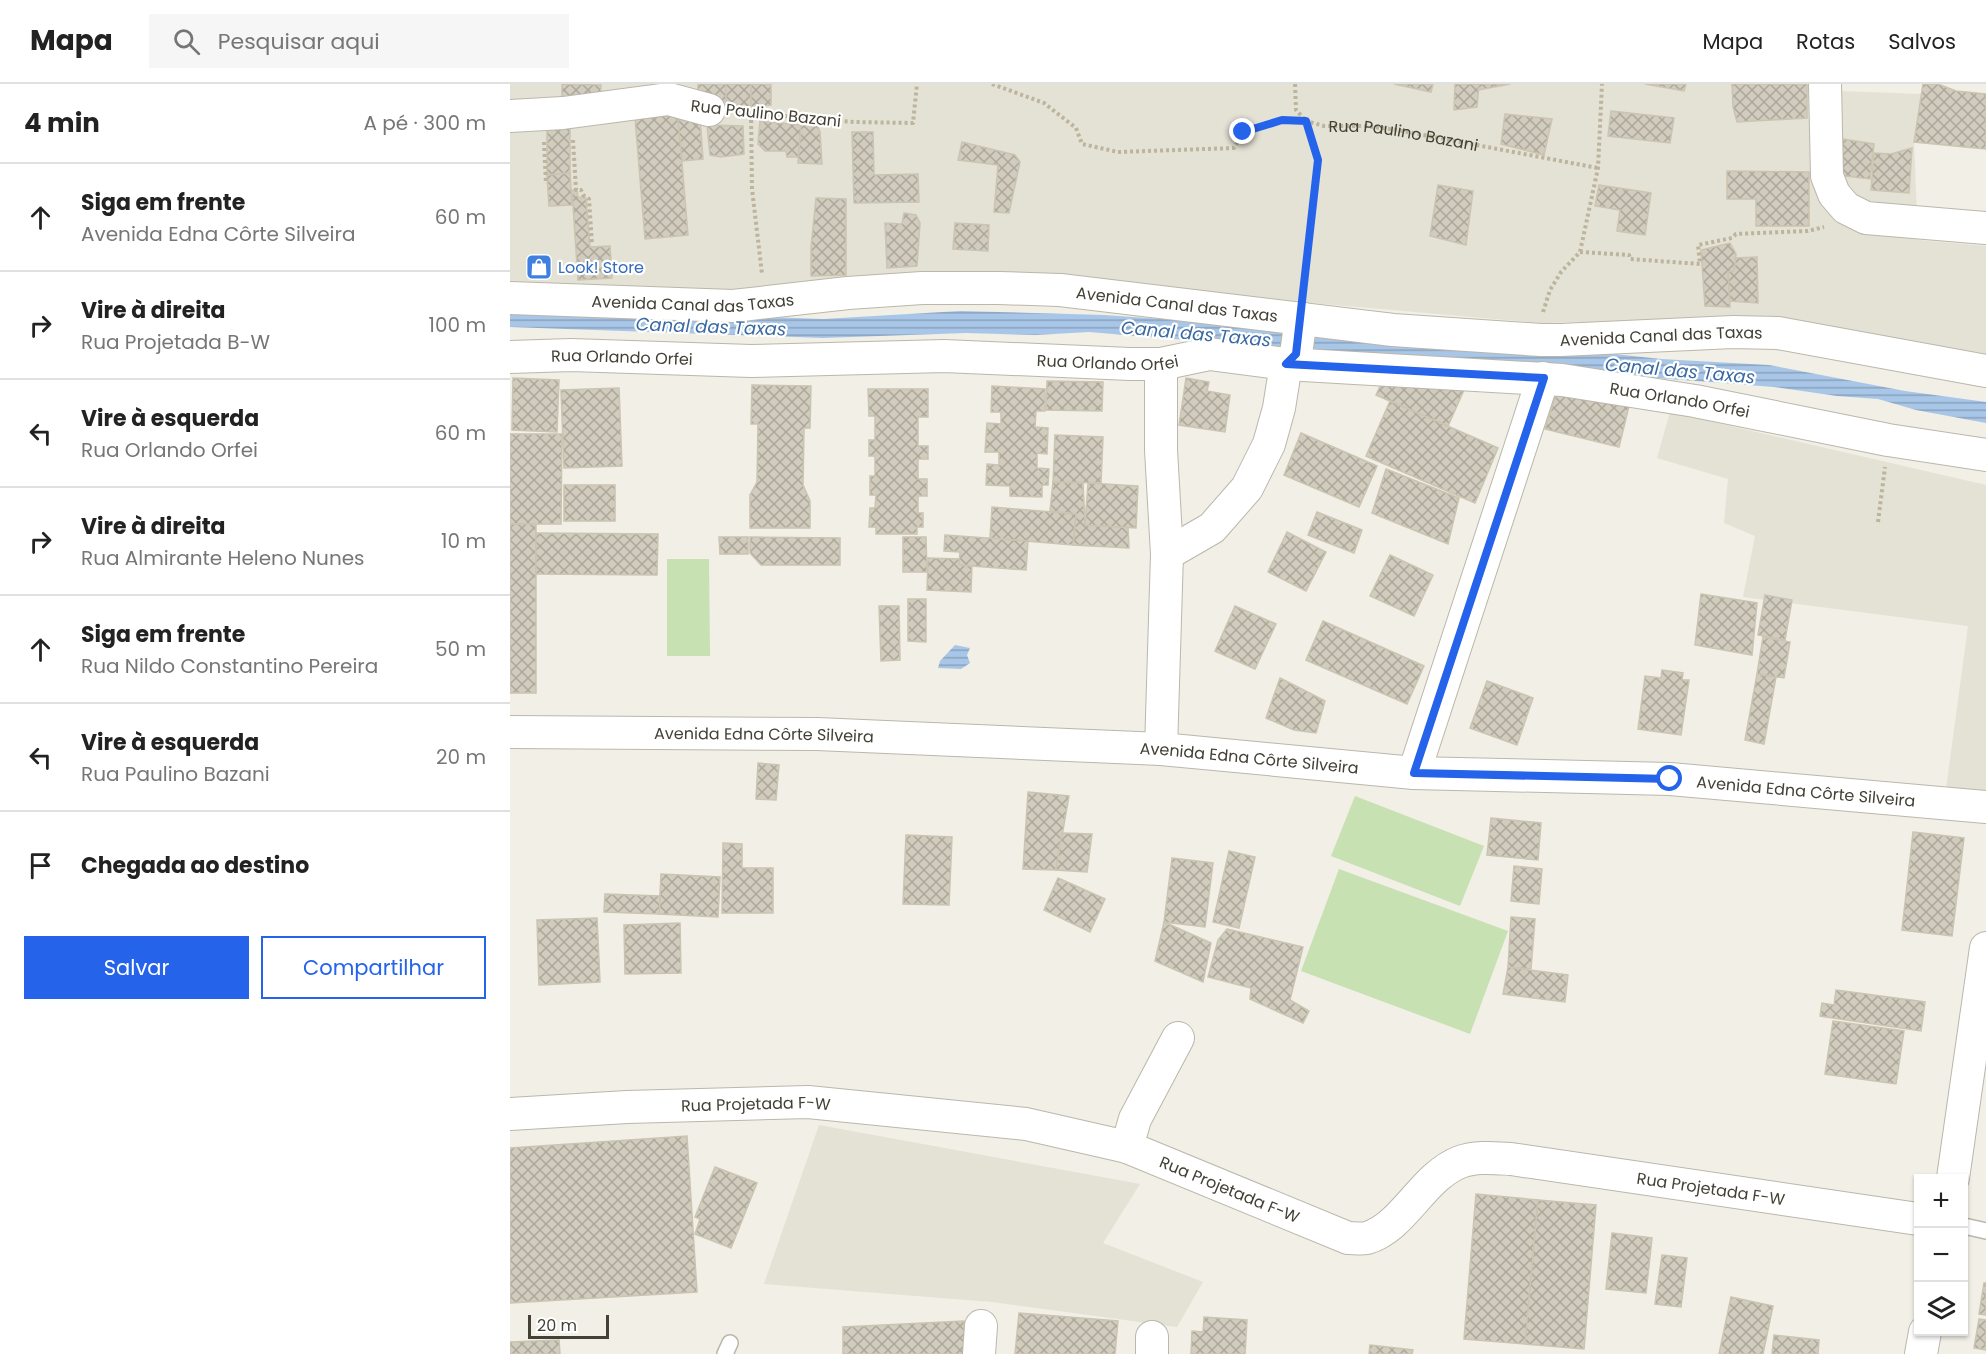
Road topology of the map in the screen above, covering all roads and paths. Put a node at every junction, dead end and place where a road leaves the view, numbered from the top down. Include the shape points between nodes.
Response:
1 (918, 84) edge
2 (992, 84) edge
3 (1295, 84) edge
4 (1602, 84) edge
5 (1824, 84) edge
6 (669, 92) edge
7 (710, 110) joint
8 (557, 113) junction
9 (752, 114) junction
10 (510, 116) edge
11 (1306, 121) junction
12 (1598, 168) junction
13 (546, 183) dead end
14 (1866, 218) junction
15 (1986, 228) edge
16 (592, 245) dead end
17 (1580, 252) junction
18 (510, 298) edge
19 (766, 303) junction
20 (1541, 340) junction
21 (1296, 341) junction
22 (510, 357) edge
23 (1161, 363) junction
24 (1986, 371) edge
25 (1544, 378) junction
26 (1888, 440) junction
27 (1986, 455) edge
28 (1878, 522) dead end
29 (1167, 554) junction
30 (510, 732) edge
31 (1161, 749) junction
32 (1414, 773) junction
33 (1986, 807) edge
34 (1986, 948) edge
35 (1178, 1038) dead end
36 (510, 1114) edge
37 (1126, 1147) junction
38 (1954, 1174) edge
39 (1914, 1218) edge
40 (1968, 1227) edge
41 (1986, 1231) edge
42 (1924, 1336) edge
43 (1921, 1354) edge

1 - 9 path, Rua Paulino Bazani via 913,123
2 - 11 path, Rua Paulino Bazani via 1044,103 1076,128 1082,144 1118,152 1234,148 1243,132 1282,120
3 - 11 path via 1296,110
4 - 12 path
5 - 14 street via 1827,176 1834,194 1846,208
6 - 7 street, Rua Paulino Bazani
6 - 8 street, Rua Paulino Bazani
7 - 9 path, Rua Paulino Bazani
8 - 10 street, Rua Paulino Bazani
8 - 13 path
8 - 16 path via 576,190 589,199
9 - 19 path via 752,189
11 - 12 path, Rua Paulino Bazani via 1324,126 1397,130
11 - 21 path via 1318,160
12 - 17 path
14 - 15 street
14 - 17 path via 1808,231 1736,234 1698,245 1700,264
17 - 20 path via 1550,290 1543,310
18 - 19 street, Avenida Canal das Taxas via 733,306
19 - 21 street, Avenida Canal das Taxas via 922,288 1060,290
20 - 21 street, Avenida Canal das Taxas via 1393,330
20 - 24 street, Avenida Canal das Taxas via 1778,333
21 - 23 street, Rua Orlando Orfei
21 - 25 street, Rua Orlando Orfei
21 - 29 street via 1269,444 1247,488 1212,528
22 - 23 street, Rua Orlando Orfei via 571,355 751,361 944,356
23 - 29 street
25 - 26 street, Rua Orlando Orfei via 1695,401
25 - 32 street
26 - 27 street, Rua Orlando Orfei
26 - 28 path
29 - 31 street
30 - 31 street, Avenida Edna Côrte Silveira via 817,734
31 - 32 street, Avenida Edna Côrte Silveira
32 - 33 street, Avenida Edna Côrte Silveira via 1670,779
34 - 38 street
35 - 37 street via 1135,1119
36 - 37 street, Rua Projetada F-W via 808,1102 1026,1124
37 - 39 street, Rua Projetada F-W via 1348,1238 1366,1238 1386,1229 1441,1172 1460,1162 1484,1157
40 - 41 lane
42 - 43 street

